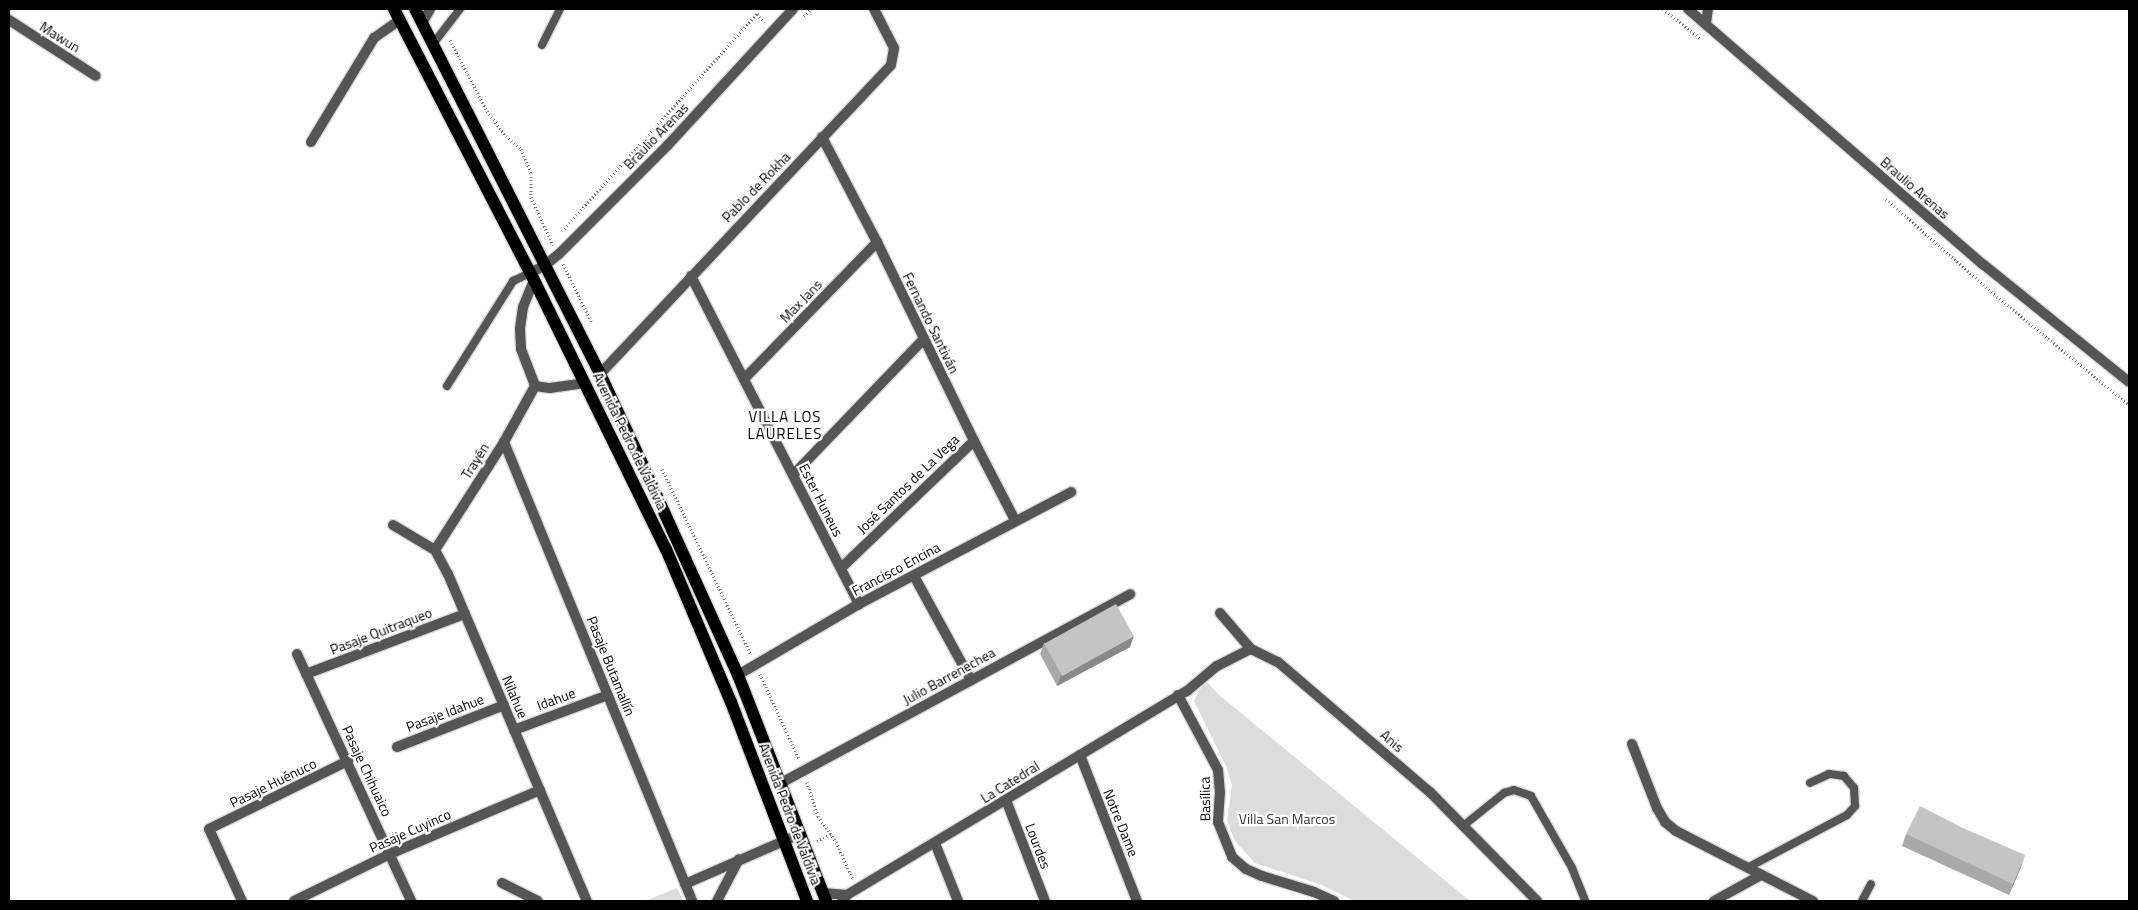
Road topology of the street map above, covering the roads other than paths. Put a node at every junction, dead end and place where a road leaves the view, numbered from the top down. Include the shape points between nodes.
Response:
1 (415, 9) edge
2 (430, 9) edge
3 (460, 9) edge
4 (560, 9) edge
5 (793, 9) edge
6 (874, 9) edge
7 (1688, 9) edge
8 (1708, 9) edge
9 (397, 15) edge
10 (9, 20) edge
11 (422, 23) junction
12 (1706, 23) junction
13 (433, 44) junction
14 (542, 46) dead end
15 (96, 76) dead end
16 (822, 137) junction
17 (311, 142) dead end
18 (877, 242) junction
19 (544, 266) junction
20 (532, 276) junction
21 (691, 276) junction
22 (924, 339) junction
23 (600, 374) junction
24 (744, 379) junction
25 (2129, 382) edge
26 (585, 383) junction
27 (448, 386) dead end
28 (535, 386) junction
29 (974, 441) junction
30 (504, 442) junction
31 (793, 475) junction
32 (1071, 492) dead end
33 (1016, 520) junction
34 (393, 525) dead end
35 (435, 550) junction
36 (841, 568) junction
37 (914, 576) junction
38 (1130, 594) dead end
39 (859, 604) junction
40 (1220, 613) dead end
41 (465, 614) junction
42 (1250, 649) junction
43 (296, 654) dead end
44 (306, 674) junction
45 (738, 675) junction
46 (971, 680) junction
47 (1182, 693) junction
48 (608, 695) junction
49 (504, 705) junction
50 (514, 730) junction
51 (1632, 744) dead end
52 (397, 747) dead end
53 (1080, 755) junction
54 (348, 761) junction
55 (782, 783) junction
56 (1810, 783) dead end
57 (540, 790) junction
58 (1006, 800) junction
59 (1463, 826) junction
60 (800, 834) junction
61 (784, 840) junction
62 (936, 843) junction
63 (390, 854) junction
64 (739, 859) junction
65 (1747, 868) junction
66 (1761, 875) junction
67 (502, 883) dead end
68 (685, 884) junction
69 (1871, 884) dead end
70 (858, 890) junction
71 (824, 897) edge
72 (845, 898) edge
73 (242, 901) edge
74 (294, 901) edge
75 (411, 901) edge
76 (538, 901) edge
77 (586, 901) edge
78 (692, 901) edge
79 (717, 901) edge
80 (807, 901) edge
81 (862, 901) edge
82 (958, 901) edge
83 (1045, 901) edge
84 (1137, 901) edge
85 (1334, 901) edge
86 (1537, 901) edge
87 (1585, 901) edge
88 (1714, 901) edge
89 (1813, 901) edge
90 (1862, 901) edge

1 - 11 main road, Avenida Pedro de Valdivia
2 - 11 street
3 - 13 lane
4 - 14 lane
5 - 19 street, Braulio Arenas via 668,145
6 - 16 street, Pablo de Rokha via 892,42 893,61
7 - 12 street, Braulio Arenas
8 - 12 street
9 - 17 street via 374,38
9 - 20 main road, Avenida Pedro de Valdivia
10 - 15 street, Mawun
11 - 13 main road, Avenida Pedro de Valdivia
12 - 25 street, Braulio Arenas via 1984,266
13 - 19 main road, Avenida Pedro de Valdivia
16 - 18 street, Fernando Santiván
16 - 21 street, Pablo de Rokha
18 - 22 street, Fernando Santiván
18 - 24 street, Max Jans
19 - 20 street, Braulio Arenas
19 - 23 main road, Avenida Pedro de Valdivia
20 - 26 main road, Avenida Pedro de Valdivia
20 - 27 lane via 514,280
20 - 28 street via 520,329 521,349
21 - 23 street, Pablo de Rokha
21 - 24 street, Ester Huneus
22 - 29 street, Fernando Santiván
22 - 31 street
23 - 45 main road, Avenida Pedro de Valdivia
24 - 31 street, Ester Huneus
26 - 28 street via 550,388
26 - 61 main road, Avenida Pedro de Valdivia via 703,633
28 - 30 street, Trayén
29 - 33 street, Fernando Santiván
29 - 36 street, José Santos de La Vega
30 - 35 street, Trayén
30 - 48 street, Pasaje Butamallín
31 - 36 street, Ester Huneus
32 - 33 street, Francisco Encina
33 - 37 street, Francisco Encina
34 - 35 street
35 - 41 street, Nilahue
36 - 39 street, Ester Huneus
37 - 39 street, Francisco Encina
37 - 46 street
38 - 46 street, Julio Barrenechea
39 - 45 street, Francisco Encina
40 - 42 street, Anis
41 - 44 street, Pasaje Quitraqueo
41 - 49 street, Nilahue
42 - 47 street, La Catedral via 1217,666
42 - 59 street, Anis via 1278,662 1431,794
43 - 44 street, Pasaje Chihuaico
44 - 54 street, Pasaje Chihuaico
45 - 55 main road, Avenida Pedro de Valdivia
46 - 55 street, Julio Barrenechea
47 - 53 street, La Catedral
47 - 85 street, Basílica via 1218,770 1218,822 1232,857 1254,873
48 - 50 street, Idahue
48 - 68 street, Pasaje Butamallín
49 - 50 street, Nilahue
49 - 52 street, Pasaje Idahue
50 - 57 street, Nilahue
51 - 65 street via 1657,808 1666,822 1676,831
53 - 58 street, La Catedral
53 - 84 street, Notre Dame
54 - 63 street, Pasaje Chihuaico
54 - 73 street, Pasaje Huénuco via 209,829
55 - 60 main road, Avenida Pedro de Valdivia
56 - 65 lane via 1829,774 1844,776 1854,788 1854,806 1847,815
57 - 63 street, Pasaje Cuyinco
57 - 77 street, Nilahue
58 - 62 street, La Catedral
58 - 83 street, Lourdes
59 - 86 street, Anis
59 - 87 lane via 1504,793 1514,790 1531,796 1572,868
60 - 61 street
60 - 71 main road, Avenida Pedro de Valdivia
61 - 64 street
61 - 80 main road, Avenida Pedro de Valdivia
62 - 70 street, La Catedral
62 - 82 street
63 - 74 street, Pasaje Cuyinco
63 - 75 street, Pasaje Chihuaico
64 - 68 street
64 - 79 street
65 - 66 street
66 - 88 street
66 - 89 street
67 - 76 street
68 - 78 street, Pasaje Butamallín
69 - 90 lane
70 - 72 street, La Catedral
70 - 81 street
71 - 72 street, La Catedral

